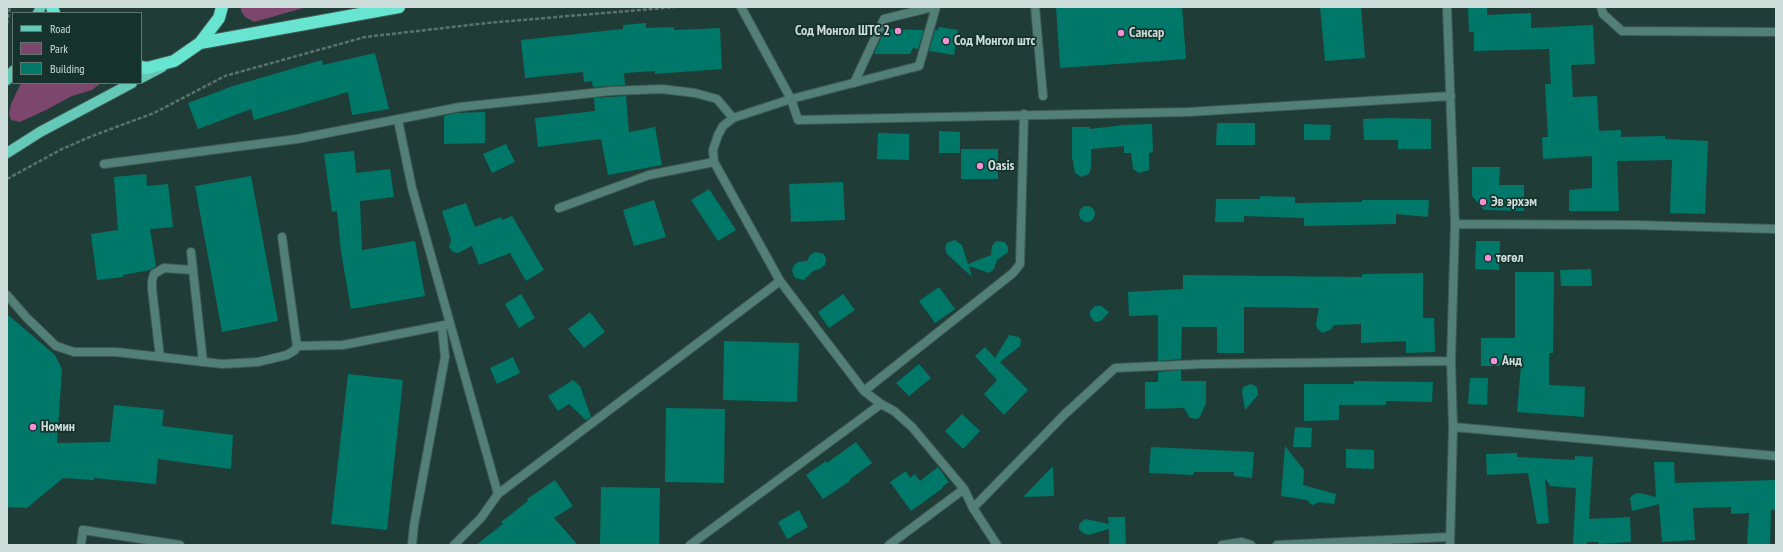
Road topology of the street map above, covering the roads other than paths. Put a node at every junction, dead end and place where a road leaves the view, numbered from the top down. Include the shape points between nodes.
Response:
1 (222, 7) edge
2 (399, 7) edge
3 (740, 7) edge
4 (934, 7) edge
5 (1035, 7) edge
6 (1447, 7) edge
7 (1601, 7) edge
8 (1776, 32) edge
9 (200, 43) junction
10 (174, 61) junction
11 (142, 68) edge
12 (142, 77) edge
13 (854, 83) junction
14 (130, 84) edge
15 (1044, 96) dead end
16 (1451, 96) junction
17 (791, 99) junction
18 (1024, 114) junction
19 (733, 118) junction
20 (398, 120) junction
21 (7, 153) edge
22 (714, 162) junction
23 (104, 164) dead end
24 (559, 208) dead end
25 (1455, 224) junction
26 (1776, 229) edge
27 (282, 237) dead end
28 (191, 252) dead end
29 (193, 270) junction
30 (780, 281) junction
31 (7, 295) edge
32 (446, 325) junction
33 (297, 346) junction
34 (160, 357) junction
35 (1452, 361) junction
36 (203, 362) junction
37 (864, 390) junction
38 (881, 404) junction
39 (1453, 427) junction
40 (1776, 456) edge
41 (964, 490) junction
42 (498, 494) junction
43 (973, 508) junction
44 (1450, 541) edge
45 (81, 545) edge
46 (180, 545) edge
47 (412, 545) edge
48 (454, 545) edge
49 (690, 545) edge
50 (890, 545) edge
51 (997, 545) edge
52 (1222, 545) edge
53 (1251, 545) edge
54 (1277, 545) edge

1 - 9 highway via 218,18
2 - 9 highway
3 - 17 street
4 - 13 street via 884,19
4 - 13 street via 920,66
5 - 15 street
6 - 16 street
7 - 8 street via 1603,14 1622,31
9 - 10 highway
10 - 11 highway
10 - 12 main road
13 - 17 street
14 - 21 main road via 40,132
16 - 18 street via 1188,112
16 - 25 street
17 - 18 street via 798,120
17 - 19 street
18 - 37 street via 1020,264 1013,273
19 - 20 street via 711,96 662,89 611,91 460,107 421,113
19 - 22 street via 723,126 718,135 713,150
20 - 23 street via 297,138
20 - 32 street
22 - 24 street via 650,175
22 - 30 street
25 - 26 street
25 - 35 street
27 - 33 street
28 - 29 street
29 - 34 street via 164,268 154,274 152,288
29 - 36 street
30 - 37 street
30 - 42 street
31 - 34 street via 56,346 74,352 116,352
32 - 33 street via 343,346
32 - 42 street
32 - 47 street via 445,357
33 - 36 street via 287,355 258,362
34 - 36 street
35 - 39 street
35 - 43 street via 1203,364 1115,368 1065,414
37 - 38 street
38 - 41 street via 894,411 912,427
38 - 49 street
39 - 40 street
39 - 44 street
41 - 43 street
41 - 50 street
42 - 48 street via 481,518
43 - 51 street
44 - 54 street
45 - 46 street via 82,530
52 - 53 street via 1242,542

